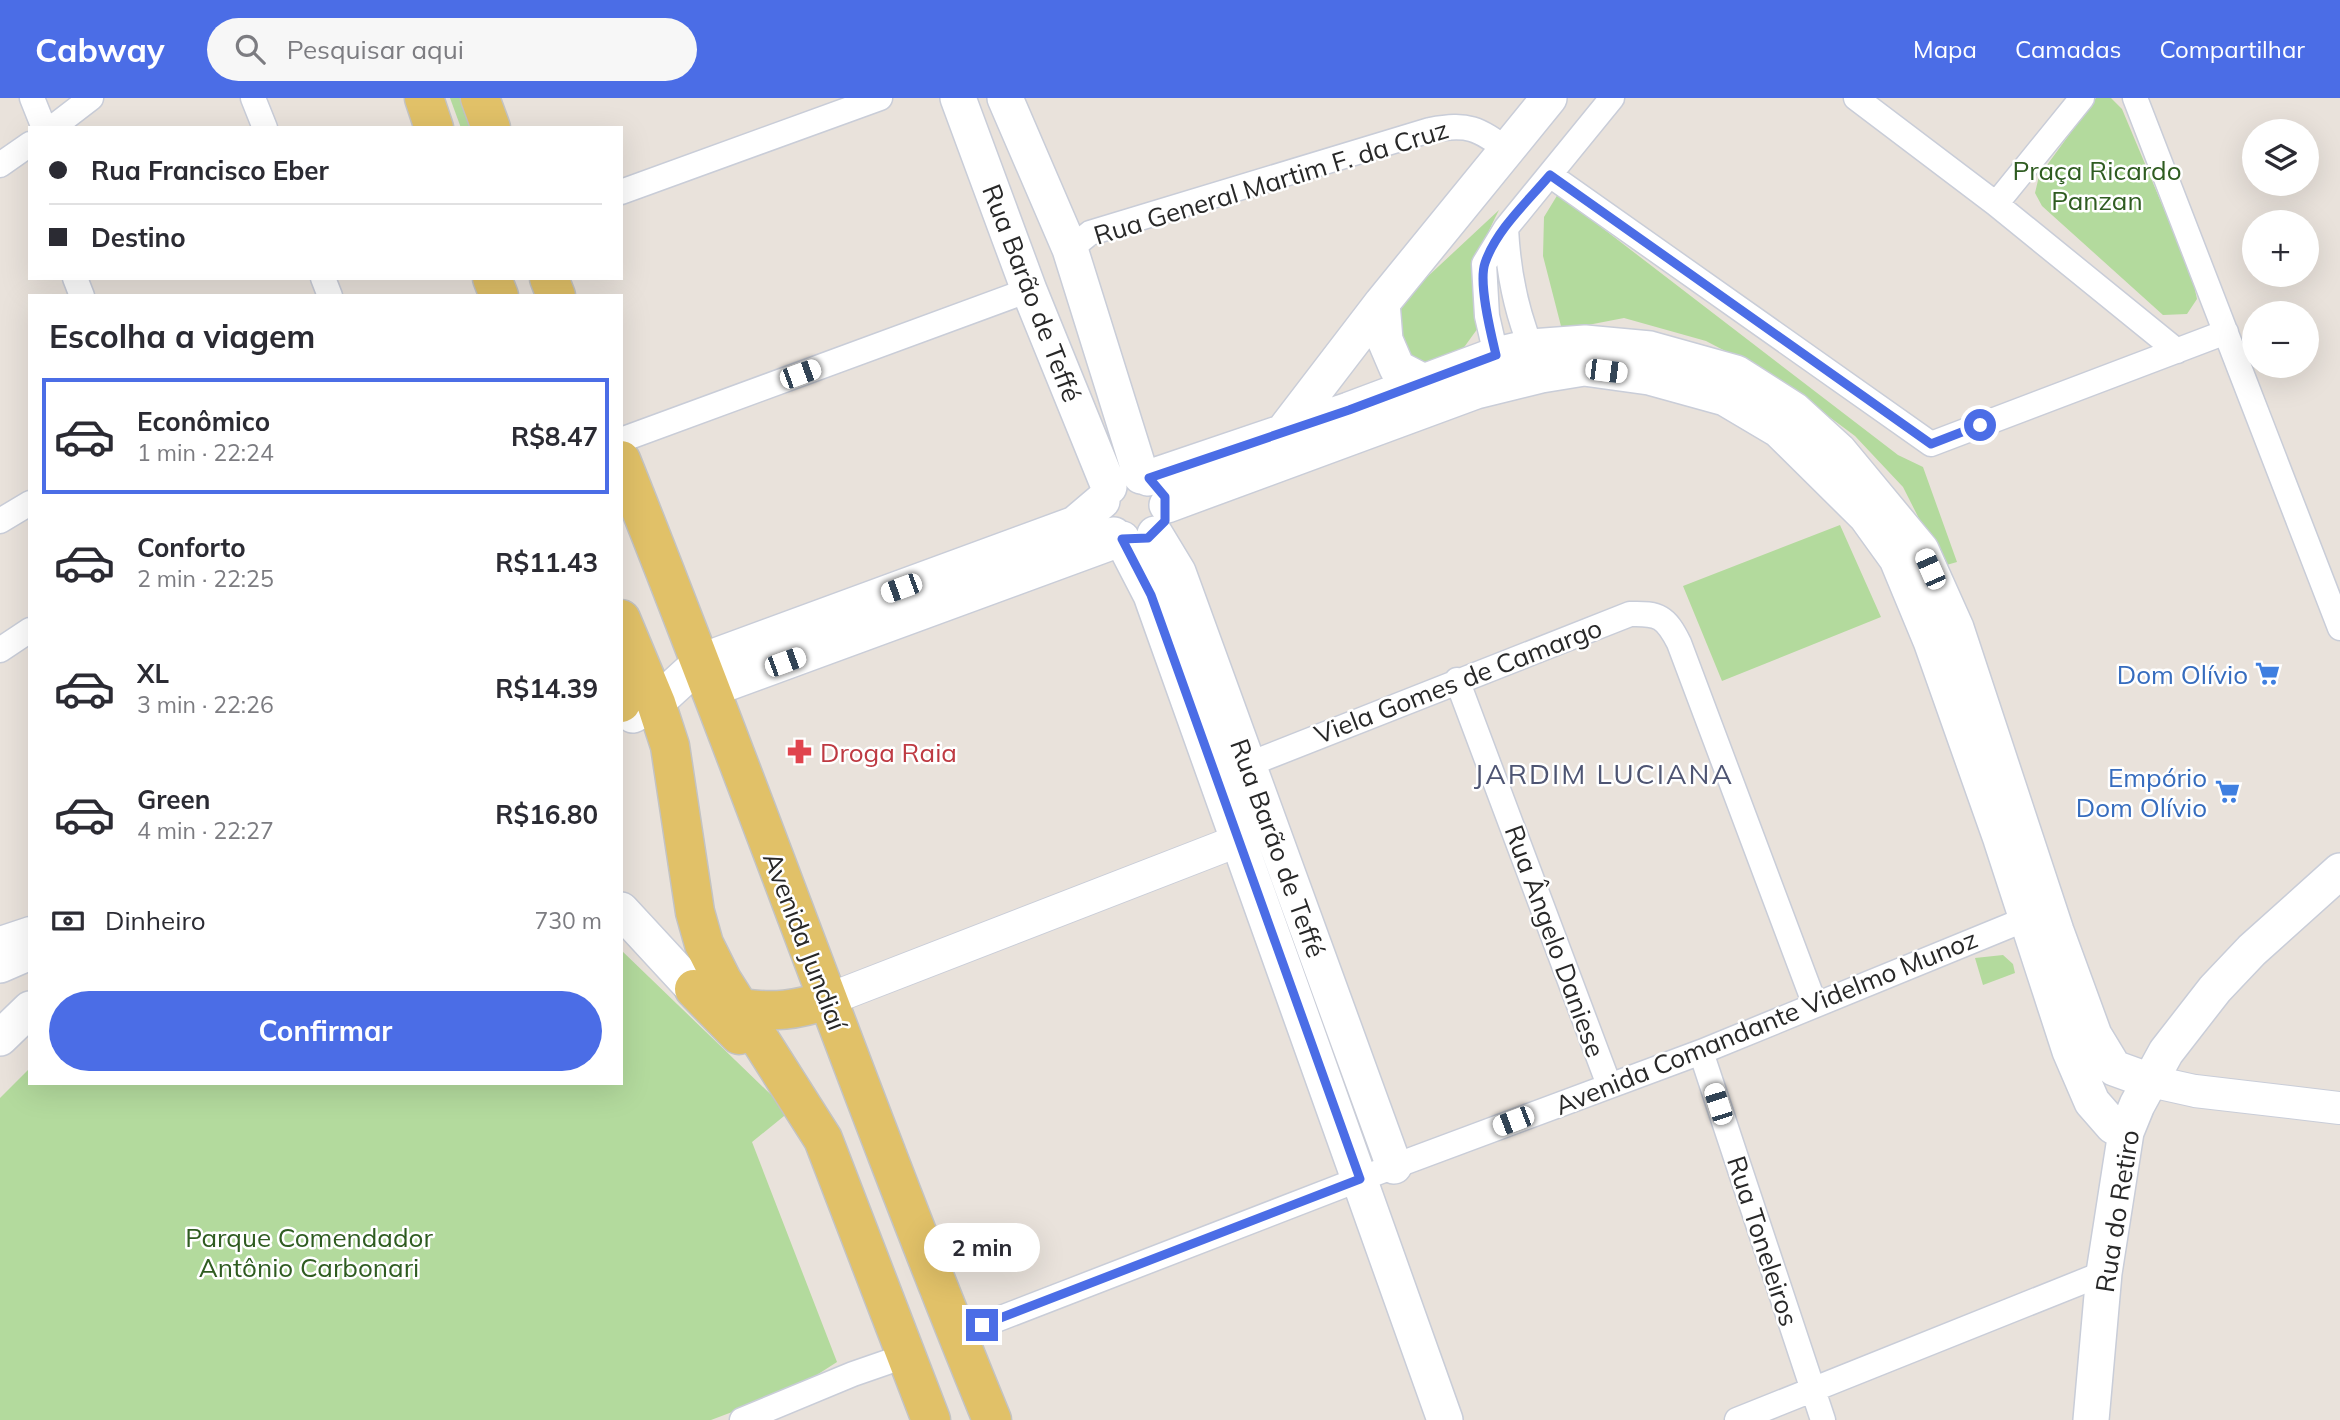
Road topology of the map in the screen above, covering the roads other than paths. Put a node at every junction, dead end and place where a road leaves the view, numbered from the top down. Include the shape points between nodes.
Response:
1 (32, 98) edge
2 (91, 98) edge
3 (253, 98) edge
4 (424, 98) edge
5 (480, 98) edge
6 (880, 98) edge
7 (958, 98) edge
8 (1005, 98) edge
9 (1549, 98) edge
10 (1612, 98) edge
11 (1856, 98) edge
12 (2082, 98) edge
13 (2134, 98) edge
14 (43, 126) edge
15 (55, 126) edge
16 (264, 126) edge
17 (434, 126) edge
18 (490, 126) edge
19 (28, 145) edge
20 (1508, 151) junction
21 (0, 164) edge
22 (1550, 175) junction
23 (623, 191) edge
24 (1996, 204) junction
25 (1506, 228) junction
26 (1070, 249) junction
27 (1029, 290) junction
28 (1382, 303) junction
29 (2226, 332) junction
30 (1531, 347) junction
31 (2177, 351) junction
32 (1496, 355) junction
33 (1422, 381) junction
34 (1284, 431) junction
35 (623, 439) edge
36 (623, 465) edge
37 (1106, 494) junction
38 (28, 504) edge
39 (1141, 511) junction
40 (0, 521) edge
41 (623, 623) edge
42 (2340, 628) edge
43 (28, 631) edge
44 (0, 650) edge
45 (706, 675) junction
46 (1457, 680) junction
47 (639, 703) edge
48 (623, 718) edge
49 (1247, 765) junction
50 (1270, 828) junction
51 (1238, 842) junction
52 (2340, 871) edge
53 (623, 912) edge
54 (2041, 925) junction
55 (28, 930) edge
56 (0, 939) edge
57 (28, 953) edge
58 (0, 965) edge
59 (694, 989) junction
60 (827, 1000) junction
61 (1815, 1005) junction
62 (742, 1008) junction
63 (28, 1011) edge
64 (0, 1038) edge
65 (1701, 1052) junction
66 (2150, 1082) junction
67 (1609, 1085) junction
68 (799, 1098) junction
69 (2340, 1108) edge
70 (1340, 1117) junction
71 (2126, 1132) junction
72 (1383, 1133) junction
73 (1394, 1166) junction
74 (1360, 1179) junction
75 (2104, 1273) junction
76 (957, 1335) junction
77 (905, 1356) junction
78 (1812, 1390) junction
79 (742, 1420) edge
80 (931, 1420) edge
81 (992, 1420) edge
82 (1446, 1420) edge
83 (1737, 1420) edge
84 (1823, 1420) edge
85 (2091, 1420) edge

1 - 14 street
2 - 15 street
3 - 16 street
4 - 17 main road
5 - 18 main road
6 - 23 street
7 - 27 main road, Rua Barão de Teffé
8 - 26 main road, Rua Barão de Teffé
9 - 20 main road
10 - 22 street
11 - 24 street
12 - 24 street
13 - 29 street
19 - 21 street
20 - 26 street, Rua General Martim F. da Cruz via 1479,130 1458,125 1430,130 1090,233
20 - 28 main road
22 - 25 street
22 - 31 street via 1931,444
24 - 31 street
25 - 30 street via 1514,292
25 - 32 street via 1484,264 1487,316
26 - 27 main road via 1046,280
26 - 39 main road, Rua Barão de Teffé
27 - 35 street
27 - 37 main road, Rua Barão de Teffé
28 - 33 main road via 1385,340 1397,368
28 - 34 main road
29 - 31 street
29 - 42 street
30 - 32 main road
30 - 54 main road via 1585,343 1650,349 1736,373 1794,410 1839,451 1922,550 1956,628
32 - 33 main road
33 - 34 main road
34 - 39 main road
36 - 45 main road, Avenida Jundiaí
37 - 39 main road via 1124,477
37 - 39 main road, Rua Barão de Teffé via 1103,520
37 - 45 main road via 1075,524
38 - 40 street
39 - 45 main road via 1106,544
39 - 49 main road, Rua Barão de Teffé via 1178,572
39 - 51 main road, Rua Barão de Teffé via 1151,595
39 - 54 main road via 1476,391 1541,375 1584,368 1649,377 1725,398 1779,430 1823,470 1866,516 1897,559
41 - 47 main road via 625,695
43 - 44 street
45 - 47 main road
45 - 60 main road, Avenida Jundiaí
46 - 49 street, Viela Gomes de Camargo
46 - 61 street, Viela Gomes de Camargo via 1630,614 1651,613 1669,623
46 - 67 street, Rua Ângelo Daniese
47 - 48 main road
47 - 62 main road via 670,746 695,912 704,944
49 - 50 main road, Rua Barão de Teffé
50 - 51 street
50 - 72 main road, Rua Barão de Teffé
51 - 60 street
51 - 70 main road, Rua Barão de Teffé
52 - 66 main road, Rua do Retiro via 2215,989 2166,1052
53 - 59 main road
54 - 61 street, Avenida Comandante Videlmo Munoz
54 - 66 main road via 2114,1068
54 - 71 main road via 2070,1051 2092,1102 2113,1126
55 - 56 street
57 - 58 main road
59 - 62 main road via 727,1006
59 - 68 main road
60 - 62 main road via 772,1012
60 - 76 main road, Avenida Jundiaí
61 - 65 street, Avenida Comandante Videlmo Munoz
62 - 68 main road
63 - 64 main road
65 - 67 street, Avenida Comandante Videlmo Munoz
65 - 78 street, Rua Toneleiros
66 - 69 street
66 - 71 main road, Rua do Retiro
67 - 73 street, Avenida Comandante Videlmo Munoz
68 - 77 main road via 823,1139
70 - 72 main road via 1355,1127
70 - 74 main road, Rua Barão de Teffé
71 - 75 main road, Rua do Retiro
72 - 73 main road, Rua Barão de Teffé
73 - 74 street, Avenida Comandante Videlmo Munoz
74 - 76 street, Avenida Comandante Videlmo Munoz
74 - 82 main road, Rua Barão de Teffé
75 - 78 street
75 - 85 main road, Rua do Retiro
76 - 81 main road, Avenida Jundiaí
77 - 79 street
77 - 80 main road
78 - 83 street
78 - 84 street, Rua Toneleiros

